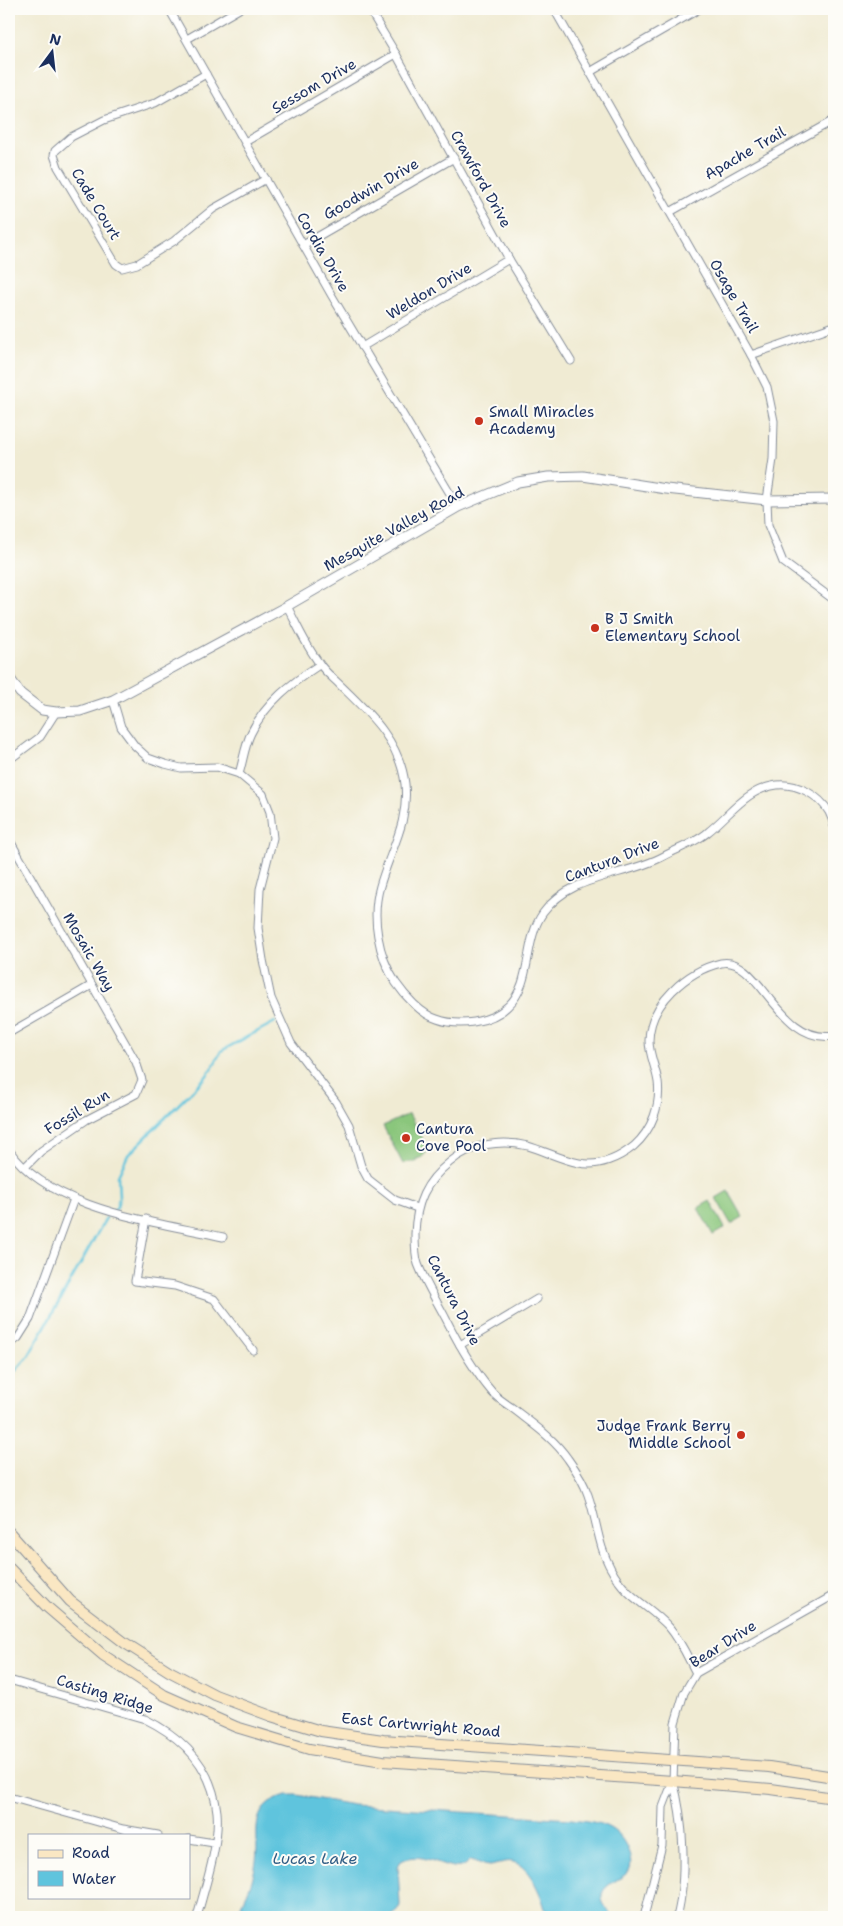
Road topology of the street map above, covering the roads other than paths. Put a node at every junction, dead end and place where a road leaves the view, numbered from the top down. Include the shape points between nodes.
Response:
1 (169, 9) edge
2 (239, 9) edge
3 (369, 9) edge
4 (554, 9) edge
5 (699, 9) edge
6 (186, 39) junction
7 (396, 54) junction
8 (590, 72) junction
9 (206, 74) junction
10 (834, 120) edge
11 (245, 142) junction
12 (454, 158) junction
13 (266, 179) junction
14 (670, 212) junction
15 (303, 245) junction
16 (509, 259) junction
17 (834, 326) edge
18 (362, 347) junction
19 (751, 355) junction
20 (571, 361) dead end
21 (834, 499) edge
22 (767, 500) junction
23 (458, 507) junction
24 (834, 600) edge
25 (286, 606) junction
26 (320, 665) junction
27 (9, 677) edge
28 (113, 700) junction
29 (56, 712) junction
30 (9, 760) edge
31 (240, 774) junction
32 (834, 826) edge
33 (9, 840) edge
34 (92, 986) junction
35 (9, 1034) edge
36 (834, 1036) edge
37 (142, 1080) joint
38 (9, 1150) edge
39 (25, 1167) junction
40 (74, 1199) junction
41 (417, 1208) junction
42 (146, 1219) junction
43 (224, 1237) dead end
44 (537, 1298) dead end
45 (9, 1345) edge
46 (460, 1346) junction
47 (253, 1350) dead end
48 (9, 1532) edge
49 (9, 1568) edge
50 (834, 1595) edge
51 (696, 1673) junction
52 (9, 1680) edge
53 (674, 1759) junction
54 (834, 1777) edge
55 (674, 1781) junction
56 (9, 1797) edge
57 (834, 1798) edge
58 (152, 1834) edge
59 (190, 1839) edge
60 (214, 1843) junction
61 (197, 1917) edge
62 (644, 1917) edge
63 (677, 1917) edge

1 - 6 street, Cordia Drive
2 - 6 street
3 - 7 street, Crawford Drive
4 - 8 street, Osage Trail
5 - 8 street
6 - 9 street, Cordia Drive
7 - 11 street, Sessom Drive
7 - 12 street, Crawford Drive
8 - 14 street, Osage Trail
9 - 11 street, Cordia Drive
9 - 13 street, Cade Court via 155,103 104,120 71,137 55,151 58,167 116,264 122,268 137,264 174,241 214,208
10 - 14 street, Apache Trail
11 - 13 street, Cordia Drive
12 - 15 street, Goodwin Drive
12 - 16 street, Crawford Drive
13 - 15 street, Cordia Drive
14 - 19 street, Osage Trail
15 - 18 street, Cordia Drive
16 - 18 street, Weldon Drive
16 - 20 street, Crawford Drive
17 - 19 street
18 - 23 street, Cordia Drive
19 - 22 street, Osage Trail via 767,387 774,421
21 - 22 street, Mesquite Valley Road
22 - 23 street, Mesquite Valley Road via 583,476 548,476 518,482
22 - 24 street, Osage Trail via 768,525 783,562
23 - 25 street, Mesquite Valley Road
25 - 26 street, Cantura Drive
25 - 28 street, Mesquite Valley Road
26 - 31 street via 286,689 261,716 250,734
26 - 32 street, Cantura Drive via 376,720 402,766 406,800 404,820 379,887 377,930 393,978 403,993 436,1019 477,1022 494,1017 510,1005 520,990 535,927 556,900 570,888 595,878 645,866 706,834 757,790 779,785 812,794 828,811
27 - 29 street, Mesquite Valley Road via 30,702 42,710
28 - 29 street, Mesquite Valley Road via 80,711
28 - 31 street via 121,727 148,758 181,768 217,767
29 - 30 street via 40,737
31 - 41 street via 263,794 270,812 273,838 260,888 258,928 271,998 291,1044 336,1102 368,1179 395,1200
33 - 34 street, Mosaic Way
34 - 35 street
34 - 37 street, Mosaic Way via 136,1062
36 - 41 street, Cantura Drive via 812,1035 798,1028 741,967 732,962 710,967 677,986 656,1014 649,1043 658,1096 649,1128 628,1151 597,1164 579,1163 526,1146 505,1143 482,1145 463,1151 447,1164 433,1180
37 - 39 street, Fossil Run via 136,1094 86,1120 41,1150
38 - 39 street
39 - 40 street via 51,1188
40 - 42 street via 100,1209
40 - 45 street via 30,1319 18,1338
41 - 46 street, Cantura Drive via 415,1242 418,1262
42 - 43 street
42 - 47 street via 135,1281 175,1286 214,1299
44 - 46 street
46 - 51 street, Cantura Drive via 494,1394 547,1436 567,1457 588,1495 600,1545 610,1567 633,1597 670,1628
48 - 53 main road, East Cartwright Road via 70,1601 125,1643 169,1672 215,1695 271,1716 321,1730 383,1740
49 - 55 main road via 47,1607 103,1655 164,1694 236,1727 310,1749 383,1761
50 - 51 street, Bear Drive
51 - 53 street, Bear Drive via 684,1693 675,1723
52 - 60 street, Casting Ridge via 166,1729 184,1744 211,1787 217,1813
53 - 54 main road, East Cartwright Road via 768,1766
53 - 55 street, Bear Drive
55 - 57 main road
55 - 62 street via 663,1806 662,1846
55 - 63 street via 680,1808 684,1874
56 - 58 street
59 - 60 street
60 - 61 street, Casting Ridge

